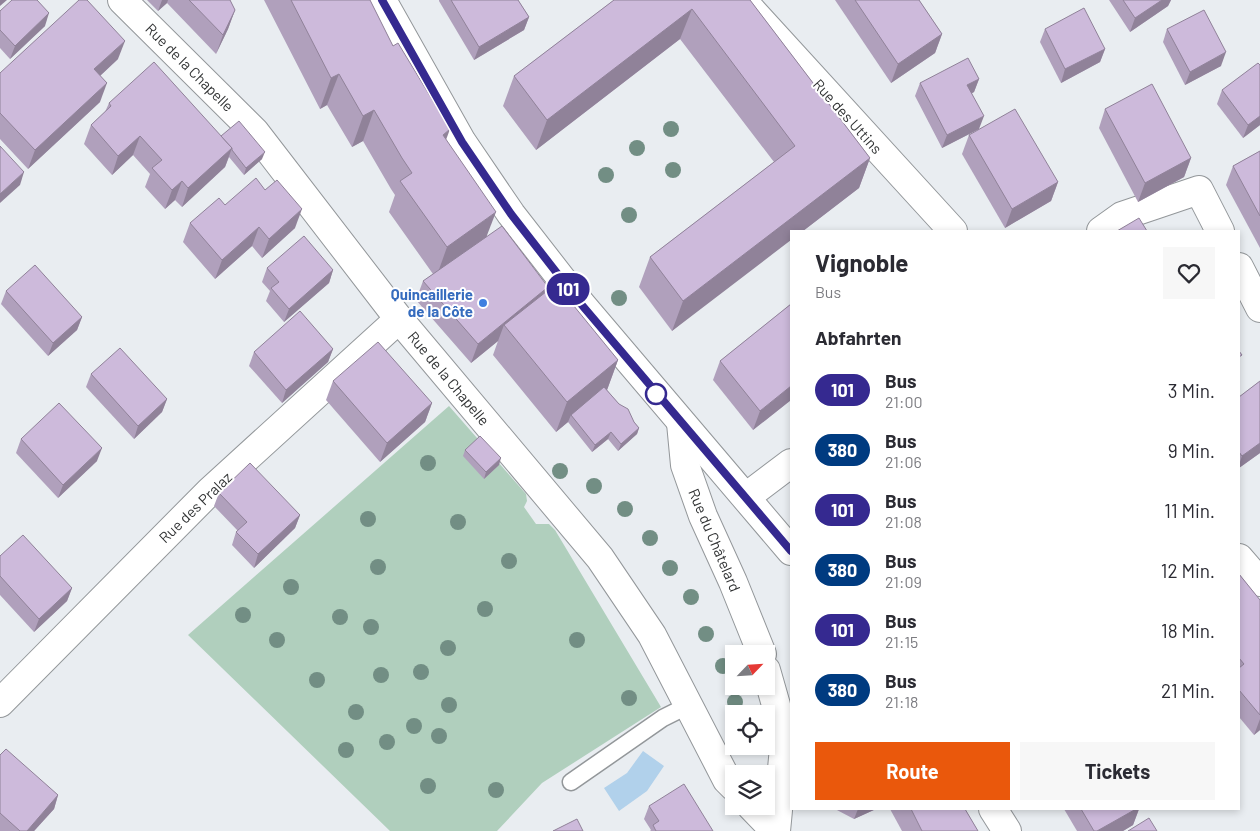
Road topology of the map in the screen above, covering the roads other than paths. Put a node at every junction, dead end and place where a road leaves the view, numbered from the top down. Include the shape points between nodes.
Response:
1 (122, 0) edge
2 (382, 0) edge
3 (742, 0) edge
4 (952, 230) edge
5 (1102, 230) edge
6 (1219, 230) edge
7 (1240, 269) edge
8 (1260, 308) edge
9 (399, 319) junction
10 (681, 423) junction
11 (790, 464) edge
12 (746, 497) junction
13 (790, 550) edge
14 (1240, 559) edge
15 (1260, 582) edge
16 (758, 645) edge
17 (773, 695) edge
18 (0, 703) edge
19 (688, 706) junction
20 (725, 776) edge
21 (570, 782) dead end
22 (994, 810) edge
23 (761, 815) edge
24 (776, 831) edge
25 (1007, 831) edge

1 - 9 street, Rue de la Chapelle via 256,132
2 - 10 street via 438,102 482,173 548,264
3 - 4 street, Rue des Uttins
5 - 6 street via 1122,216 1199,190
7 - 8 street
9 - 18 street, Rue des Pralaz via 210,491
9 - 19 street, Rue de la Chapelle via 600,558 652,635
10 - 12 street
10 - 16 street, Rue du Châtelard via 685,465 703,516
11 - 12 street
12 - 13 street
14 - 15 street
17 - 24 street via 784,748
19 - 20 street, Rue de la Chapelle
19 - 21 lane via 663,718
22 - 25 street
23 - 24 street

